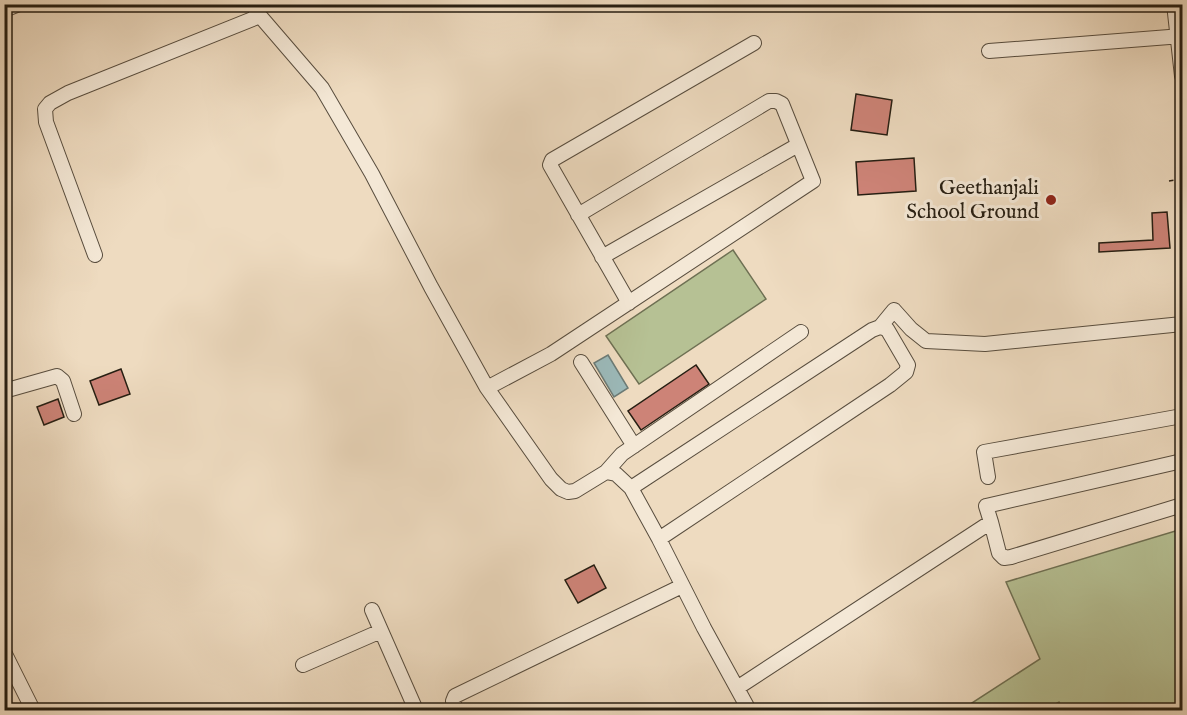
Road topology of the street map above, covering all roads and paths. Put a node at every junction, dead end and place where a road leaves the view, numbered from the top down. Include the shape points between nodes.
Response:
1 (19, 4) edge
2 (1174, 4) edge
3 (4, 10) edge
4 (256, 10) edge
5 (1181, 37) edge
6 (754, 43) dead end
7 (989, 51) dead end
8 (1182, 76) edge
9 (798, 146) junction
10 (1182, 179) edge
11 (1168, 181) dead end
12 (578, 215) junction
13 (95, 255) dead end
14 (602, 257) junction
15 (628, 303) junction
16 (1182, 324) edge
17 (880, 327) junction
18 (801, 332) dead end
19 (581, 362) dead end
20 (487, 388) junction
21 (4, 391) edge
22 (74, 414) dead end
23 (1182, 416) edge
24 (634, 446) junction
25 (1182, 461) edge
26 (606, 472) junction
27 (988, 477) dead end
28 (631, 488) junction
29 (1182, 505) edge
30 (991, 522) junction
31 (659, 539) junction
32 (682, 586) junction
33 (372, 610) dead end
34 (381, 631) junction
35 (4, 652) edge
36 (303, 665) dead end
37 (737, 688) junction
38 (33, 711) edge
39 (416, 711) edge
40 (456, 711) edge
41 (749, 711) edge

1 - 3 street
2 - 5 street
4 - 13 street via 68,93 45,109 46,122
4 - 20 street via 322,88
5 - 7 street
5 - 8 street
6 - 12 street via 556,156 550,165
9 - 12 street via 782,104 769,101
9 - 14 street
9 - 15 street via 813,181
10 - 11 path
12 - 14 street
14 - 15 street
15 - 20 street via 551,354
16 - 17 street via 985,344 926,341 894,310
17 - 28 street
17 - 31 street via 892,337 908,365 906,372
18 - 24 street
19 - 24 street
20 - 26 street via 561,489 575,491
21 - 22 street via 57,376 63,381
23 - 27 street via 984,452
24 - 26 street via 622,453
25 - 30 street via 986,506
26 - 28 street via 616,474
28 - 31 street
29 - 30 street via 1004,558 999,553
30 - 37 street
31 - 32 street
32 - 37 street
32 - 40 street via 460,693 453,701
33 - 34 street
34 - 36 street
34 - 39 street
35 - 38 street
37 - 41 street

